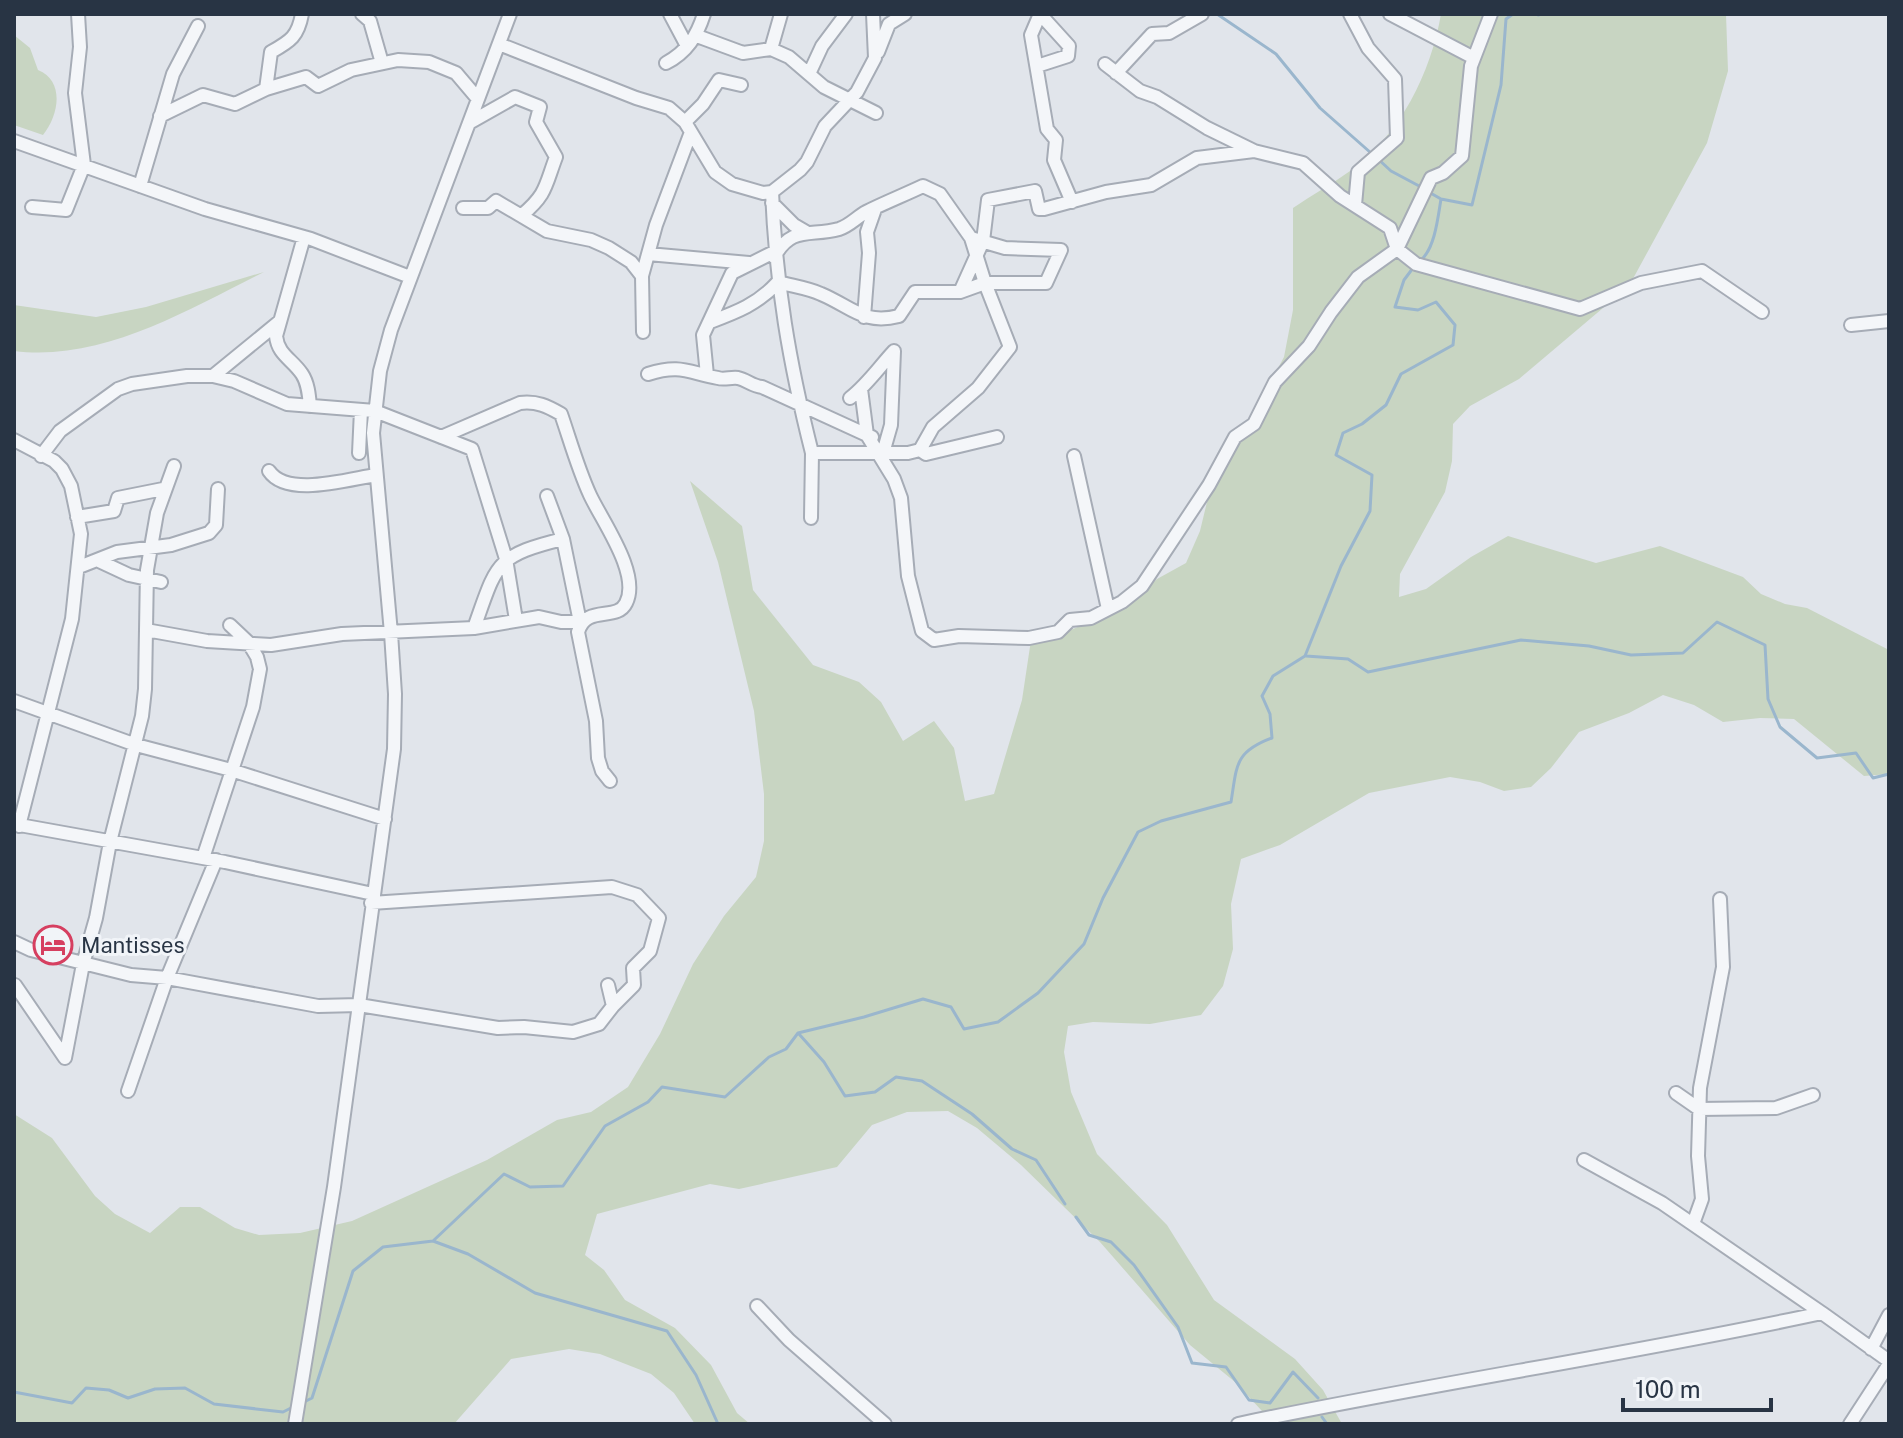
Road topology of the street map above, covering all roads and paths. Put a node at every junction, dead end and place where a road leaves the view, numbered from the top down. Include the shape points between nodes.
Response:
1 (78, 14) edge
2 (302, 14) edge
3 (362, 14) edge
4 (510, 14) edge
5 (670, 14) edge
6 (704, 14) edge
7 (781, 14) edge
8 (846, 14) edge
9 (873, 14) edge
10 (905, 14) edge
11 (1040, 14) edge
12 (1202, 14) edge
13 (1350, 14) edge
14 (1390, 14) edge
15 (1491, 14) edge
16 (198, 26) dead end
17 (697, 36) junction
18 (499, 44) junction
19 (687, 46) junction
20 (771, 49) junction
21 (875, 58) junction
22 (1474, 58) junction
23 (382, 63) junction
24 (666, 63) dead end
25 (1105, 64) dead end
26 (1037, 66) junction
27 (1116, 73) junction
28 (809, 74) junction
29 (741, 85) dead end
30 (266, 89) junction
31 (478, 99) junction
32 (849, 101) junction
33 (876, 113) dead end
34 (160, 116) junction
35 (469, 123) junction
36 (688, 127) junction
37 (14, 141) edge
38 (1254, 151) junction
39 (84, 165) junction
40 (140, 186) junction
41 (772, 197) junction
42 (1072, 202) junction
43 (1355, 205) junction
44 (32, 207) dead end
45 (463, 208) dead end
46 (875, 209) junction
47 (522, 215) junction
48 (806, 232) junction
49 (304, 237) junction
50 (977, 240) junction
51 (1397, 249) junction
52 (648, 254) junction
53 (774, 254) junction
54 (977, 254) junction
55 (752, 263) junction
56 (642, 276) junction
57 (410, 277) junction
58 (778, 282) junction
59 (985, 283) junction
60 (960, 292) junction
61 (1762, 312) dead end
62 (864, 317) junction
63 (1889, 321) edge
64 (279, 322) junction
65 (710, 322) junction
66 (1851, 325) dead end
67 (643, 332) dead end
68 (648, 374) dead end
69 (707, 375) junction
70 (213, 376) junction
71 (799, 404) junction
72 (310, 406) junction
73 (361, 410) junction
74 (375, 411) junction
75 (867, 435) junction
76 (441, 437) junction
77 (997, 437) dead end
78 (14, 440) edge
79 (882, 450) junction
80 (914, 452) junction
81 (359, 453) dead end
82 (812, 453) junction
83 (41, 456) junction
84 (1074, 456) dead end
85 (174, 466) dead end
86 (269, 471) dead end
87 (376, 475) junction
88 (163, 489) junction
89 (218, 489) dead end
90 (547, 496) dead end
91 (77, 517) junction
92 (811, 518) dead end
93 (563, 539) junction
94 (150, 546) junction
95 (506, 559) junction
96 (99, 561) junction
97 (79, 567) junction
98 (146, 577) junction
99 (161, 582) dead end
100 (1108, 609) junction
101 (516, 620) junction
102 (580, 622) junction
103 (230, 625) dead end
104 (474, 628) junction
105 (146, 630) junction
106 (391, 633) junction
107 (248, 642) junction
108 (280, 644) junction
109 (260, 669) junction
110 (14, 701) edge
111 (48, 711) junction
112 (136, 745) junction
113 (231, 770) junction
114 (610, 781) dead end
115 (385, 819) junction
116 (16, 825) edge
117 (110, 842) junction
118 (210, 859) junction
119 (372, 899) junction
120 (1720, 899) dead end
121 (14, 942) edge
122 (83, 964) junction
123 (167, 978) junction
124 (15, 985) edge
125 (608, 985) dead end
126 (359, 1005) junction
127 (613, 1006) junction
128 (128, 1091) dead end
129 (1676, 1093) dead end
130 (1813, 1095) dead end
131 (1699, 1109) junction
132 (1584, 1160) dead end
133 (1693, 1224) junction
134 (757, 1306) dead end
135 (1822, 1313) junction
136 (1889, 1315) edge
137 (1871, 1349) junction
138 (1889, 1362) edge
139 (295, 1424) edge
140 (885, 1424) edge
141 (1238, 1424) edge
142 (1850, 1424) edge

1 - 39 street via 75,93
2 - 30 street via 291,41 271,52
3 - 23 street via 370,21
4 - 18 street
5 - 19 street
6 - 17 street
7 - 20 street
8 - 28 street
9 - 21 street
10 - 21 street via 889,24
11 - 26 street via 1031,35
11 - 26 street via 1069,46 1068,56
12 - 27 street via 1169,33 1152,34
13 - 43 street via 1368,48 1395,79 1397,138 1358,172
14 - 22 street
15 - 22 street
16 - 34 street via 173,74
17 - 19 street
17 - 20 street via 743,53
18 - 31 street
18 - 36 street via 663,105
19 - 24 street
20 - 28 street
21 - 32 street
22 - 51 street via 1462,156 1431,178
23 - 30 street via 318,86 306,77
23 - 31 street via 443,66
25 - 27 street
26 - 42 street via 1047,129 1056,140 1054,160
27 - 38 street
28 - 32 street
29 - 36 street via 719,80
30 - 34 street via 235,104 203,95
31 - 35 street
32 - 33 street
32 - 41 street via 825,126 807,162
34 - 40 street
35 - 47 street via 515,97 540,107 536,122 556,157 545,191
35 - 57 street
36 - 41 street via 722,179
36 - 52 street
37 - 39 street
38 - 42 street via 1197,158 1151,185
38 - 43 street via 1303,163
39 - 40 street
39 - 44 street via 66,210
40 - 49 street
41 - 48 street
41 - 53 street
42 - 50 street via 1039,209 1035,191 988,200
43 - 51 street via 1390,228
45 - 47 street via 488,208 496,201
46 - 48 street via 839,229
46 - 50 street via 923,186 940,194
46 - 62 street via 867,232
47 - 56 street via 547,231 609,248
48 - 53 street via 792,236
49 - 57 street
49 - 64 street
50 - 54 street
50 - 59 street via 1005,248 1061,250 1046,283
51 - 61 street via 1416,264 1580,309 1641,283 1702,271
51 - 100 street via 1358,277 1309,346 1275,382 1254,424 1235,437 1142,586
52 - 55 street
52 - 56 street
53 - 55 street
53 - 58 street
54 - 59 street
54 - 60 street
55 - 65 street via 732,273
56 - 67 street
57 - 74 street via 380,371
58 - 62 street via 818,293
58 - 65 street via 747,308
58 - 71 street
59 - 60 street
59 - 80 street via 1010,347 978,388 933,427
60 - 62 street via 915,292 899,316
63 - 66 street
64 - 70 street
64 - 72 street via 278,347 301,372
65 - 69 street via 703,335
68 - 69 street via 680,369
69 - 71 street via 739,378
70 - 72 street via 287,404
70 - 83 street via 118,389 60,431
71 - 75 street
71 - 82 street
72 - 73 street
73 - 74 street
73 - 81 street
74 - 76 street
74 - 87 street
75 - 79 street
75 - 79 street via 856,394 894,351 891,425
76 - 95 street via 472,449
76 - 102 street via 520,403 533,402 561,414 590,496 627,571 629,593 621,610
77 - 80 street via 926,454
78 - 83 street
79 - 80 street
79 - 82 street
79 - 100 street via 901,498 908,576 922,631 934,640 1029,638 1058,632 1070,620
82 - 92 street
83 - 91 street via 62,469
84 - 100 street
85 - 88 street
86 - 87 street via 274,478 297,485
87 - 106 street
88 - 91 street via 118,498 114,511
88 - 94 street
89 - 94 street via 216,525 209,533
90 - 93 street
91 - 97 street
93 - 95 street
93 - 102 street
94 - 96 street
94 - 98 street
95 - 101 street
95 - 104 street via 493,576
96 - 97 street
96 - 98 street
97 - 111 street via 72,619
98 - 99 street
98 - 105 street
101 - 102 street
101 - 104 street
102 - 114 street via 598,758
103 - 107 street
104 - 106 street
105 - 107 street
105 - 112 street via 145,689
106 - 108 street
106 - 115 street via 394,749
107 - 108 street
107 - 109 street
108 - 109 street
109 - 113 street
110 - 111 street
111 - 112 street
111 - 116 street
112 - 113 street
112 - 117 street
113 - 115 street
113 - 118 street
115 - 119 street
116 - 117 street
117 - 118 street
117 - 122 street
118 - 119 street
118 - 123 street
119 - 126 street
119 - 127 street via 612,887 637,895 659,918 650,951 633,968 634,985
120 - 131 street via 1723,967
121 - 122 street
122 - 123 street
122 - 124 street via 65,1058
123 - 126 street via 318,1006
123 - 128 street
125 - 127 street
126 - 127 street via 498,1028 573,1032 599,1024
126 - 139 street
129 - 131 street
130 - 131 street via 1776,1108
131 - 133 street via 1702,1199
132 - 133 street
133 - 135 street
134 - 140 street
135 - 137 street
135 - 141 street
136 - 137 street
137 - 138 street
138 - 142 street

